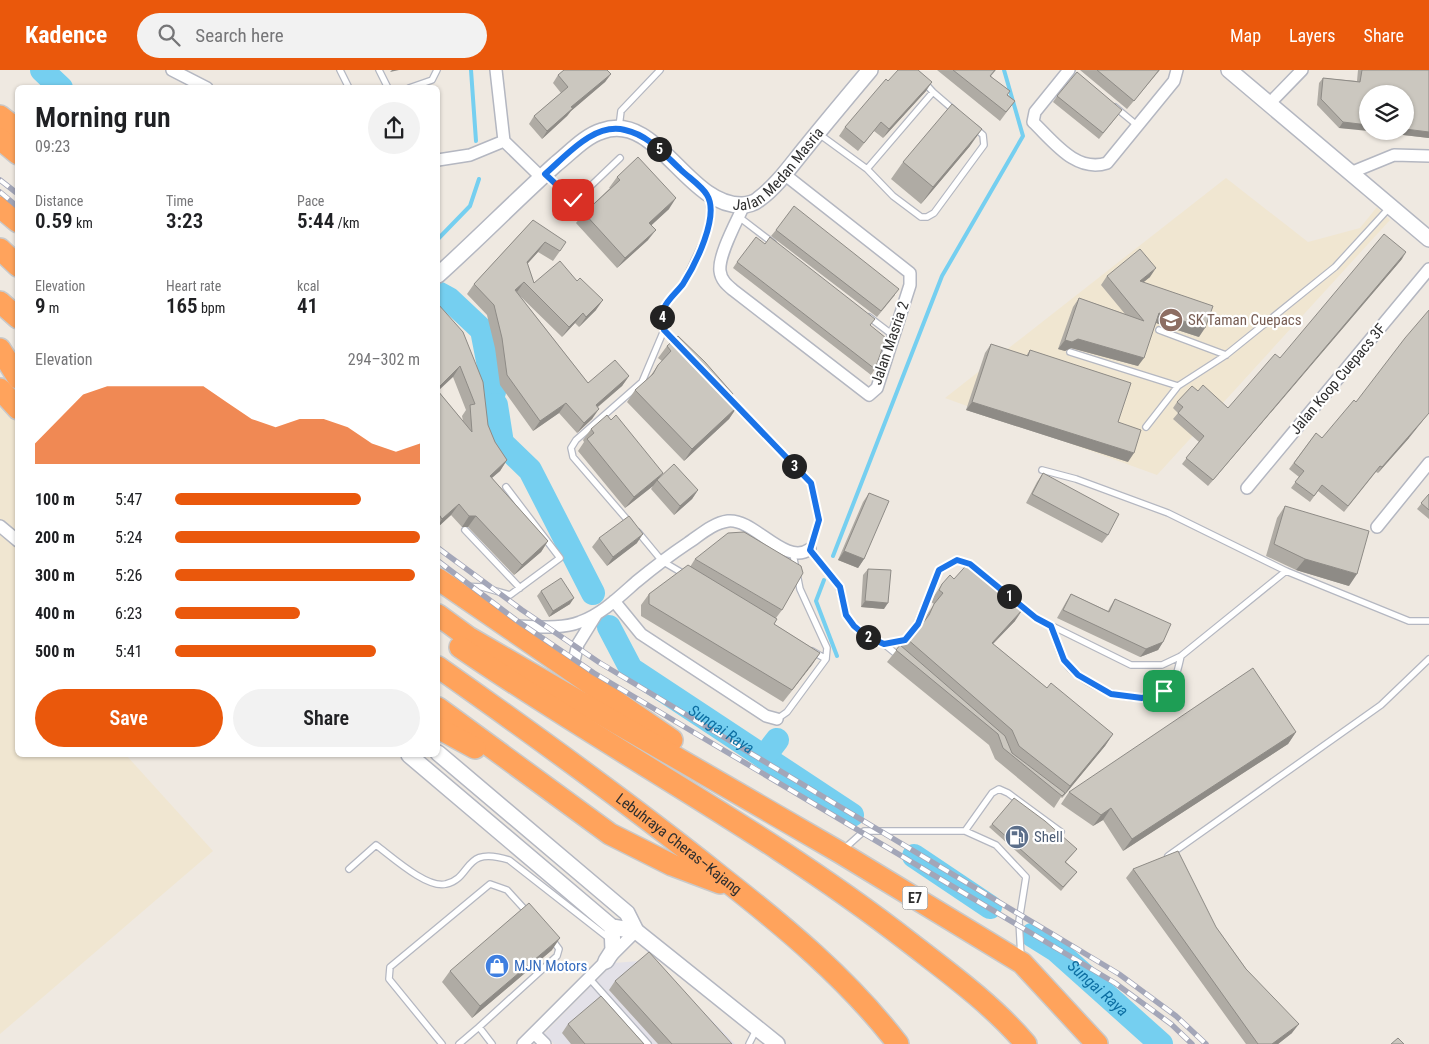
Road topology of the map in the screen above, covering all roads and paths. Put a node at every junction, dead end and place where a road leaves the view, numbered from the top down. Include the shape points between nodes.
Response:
1 (172, 70) edge
2 (340, 70) edge
3 (379, 70) edge
4 (437, 70) edge
5 (496, 70) edge
6 (660, 70) edge
7 (870, 70) edge
8 (914, 70) edge
9 (1177, 70) edge
10 (1228, 70) edge
11 (1302, 70) edge
12 (1073, 72) edge
13 (201, 85) edge
14 (348, 85) edge
15 (386, 85) edge
16 (418, 85) edge
17 (933, 92) junction
18 (1108, 101) edge
19 (1269, 104) junction
20 (0, 116) edge
21 (961, 116) edge
22 (968, 123) edge
23 (1138, 126) junction
24 (15, 128) edge
25 (619, 128) junction
26 (818, 132) junction
27 (0, 139) edge
28 (504, 141) junction
29 (15, 152) edge
30 (1429, 156) edge
31 (620, 158) dead end
32 (440, 160) edge
33 (867, 169) junction
34 (1350, 173) junction
35 (784, 174) junction
36 (543, 176) junction
37 (708, 195) junction
38 (1390, 206) junction
39 (0, 207) edge
40 (742, 211) junction
41 (15, 220) edge
42 (1429, 239) edge
43 (778, 247) edge
44 (0, 249) edge
45 (15, 263) edge
46 (1429, 270) edge
47 (440, 274) edge
48 (0, 302) edge
49 (863, 312) edge
50 (15, 315) edge
51 (1159, 330) edge
52 (894, 336) junction
53 (0, 348) edge
54 (1070, 352) edge
55 (1226, 355) junction
56 (15, 360) edge
57 (15, 373) edge
58 (1178, 386) junction
59 (0, 389) edge
60 (724, 392) edge
61 (15, 406) edge
62 (608, 411) junction
63 (615, 419) edge
64 (1146, 427) dead end
65 (1429, 463) edge
66 (1042, 470) dead end
67 (506, 487) dead end
68 (1246, 488) dead end
69 (0, 526) edge
70 (1377, 527) dead end
71 (465, 530) dead end
72 (15, 538) edge
73 (810, 550) junction
74 (793, 554) junction
75 (662, 561) junction
76 (978, 570) edge
77 (1286, 571) junction
78 (687, 576) edge
79 (440, 577) edge
80 (520, 588) junction
81 (1000, 588) edge
82 (614, 600) junction
83 (597, 613) junction
84 (440, 616) edge
85 (1429, 620) edge
86 (503, 626) junction
87 (1051, 626) junction
88 (440, 633) edge
89 (884, 644) junction
90 (809, 649) edge
91 (1181, 656) junction
92 (826, 659) junction
93 (1429, 659) edge
94 (906, 663) edge
95 (440, 668) edge
96 (572, 669) junction
97 (440, 710) edge
98 (777, 719) joint
99 (440, 729) edge
100 (440, 755) edge
101 (411, 757) edge
102 (520, 770) junction
103 (712, 777) junction
104 (966, 831) junction
105 (1061, 832) edge
106 (841, 852) junction
107 (1167, 857) edge
108 (349, 869) dead end
109 (739, 890) junction
110 (532, 917) edge
111 (544, 931) edge
112 (636, 931) junction
113 (613, 934) junction
114 (606, 961) junction
115 (1022, 963) junction
116 (589, 978) junction
117 (479, 1027) junction
118 (757, 1027) junction
119 (534, 1033) junction
120 (442, 1044) edge
121 (459, 1044) edge
122 (492, 1044) edge
123 (523, 1044) edge
124 (545, 1044) edge
125 (648, 1044) edge
126 (750, 1044) edge
127 (777, 1044) edge
128 (898, 1044) edge
129 (1026, 1044) edge
130 (1097, 1044) edge

1 - 13 street
2 - 14 lane
3 - 15 lane
4 - 16 lane via 432,80
5 - 28 street
6 - 25 lane via 621,111
7 - 26 street, Jalan Medan Masria
8 - 17 lane
9 - 23 street via 1174,82
10 - 19 street
11 - 19 street
12 - 23 street via 1035,112 1034,122 1072,159 1094,168 1108,163
17 - 21 lane
17 - 33 lane
18 - 23 lane
19 - 34 street
20 - 24 highway
22 - 33 lane via 983,135 984,145 934,213 927,217 921,217 893,196
25 - 36 street via 602,130 586,140
25 - 37 street, Jalan Medan Masria via 651,142
26 - 33 lane
26 - 35 street, Jalan Medan Masria
27 - 29 highway
28 - 32 street via 470,156
28 - 36 street
30 - 34 street via 1394,155
31 - 36 lane via 576,200 570,199
34 - 38 street
35 - 40 street, Jalan Medan Masria via 758,201
35 - 52 street, Jalan Masria 2 via 910,273 910,285
36 - 47 street
37 - 40 street, Jalan Medan Masria
37 - 62 lane via 711,216 706,236 684,282 664,307 661,319 664,330 642,382
38 - 42 street
38 - 55 lane via 1335,267
39 - 41 highway
40 - 43 lane
40 - 52 street, Jalan Masria 2 via 720,260 722,280 869,395 877,388
44 - 45 highway
46 - 68 street, Jalan Koop Cuepacs 3F
48 - 50 highway
49 - 52 lane
51 - 55 lane
53 - 56 highway
53 - 57 highway
54 - 58 lane
55 - 58 lane
58 - 64 lane
59 - 61 highway
60 - 73 path via 811,483 819,520
62 - 63 lane
62 - 75 lane via 576,440 571,448 573,457
65 - 70 street
66 - 77 lane via 1168,513
67 - 80 lane via 560,558
69 - 72 street
71 - 80 lane
73 - 74 street
73 - 89 lane via 840,587 846,615 854,626
74 - 75 street via 730,520 714,525
74 - 92 lane via 800,588 827,648
75 - 78 lane
75 - 82 street
76 - 89 lane via 957,560 939,570 918,624 905,640
77 - 85 lane via 1409,621
77 - 91 lane
79 - 80 lane via 510,595
79 - 86 highway
81 - 87 lane via 1036,618
82 - 83 street
82 - 98 street via 641,634 766,716
83 - 86 street via 564,625
83 - 96 street via 578,644
84 - 103 highway, E7 via 468,637
86 - 96 highway
87 - 91 lane via 1131,664 1162,665
87 - 91 lane via 1064,660 1078,675 1111,694 1142,698 1164,691 1176,677
88 - 129 highway, E7 via 518,687 779,850 866,909 956,978
89 - 94 lane
90 - 92 lane
92 - 98 lane via 786,712
93 - 107 lane via 1382,705
95 - 109 highway, Lebuhraya Cheras–Kajang
96 - 103 highway via 680,746
97 - 102 highway
99 - 102 highway
100 - 112 street via 627,913
101 - 113 street
102 - 109 highway via 610,834 672,865
103 - 106 highway, E7
104 - 105 lane via 992,793 999,789
104 - 106 lane via 864,831
104 - 115 lane via 996,845 1026,877 1019,921
106 - 115 highway, E7
108 - 113 lane via 376,845 414,874 432,883 446,884 457,878 472,861 484,856 497,856 509,860
109 - 128 highway, Lebuhraya Cheras–Kajang via 825,964
110 - 120 lane via 507,890 490,884 390,967 389,979
111 - 117 lane via 557,944 556,956
112 - 113 street
112 - 114 street
112 - 118 street
113 - 114 street via 613,950
114 - 116 street
115 - 130 highway, E7
116 - 119 street
116 - 125 lane
117 - 121 lane
117 - 122 lane
118 - 126 lane
118 - 127 street
119 - 123 street
119 - 124 street

